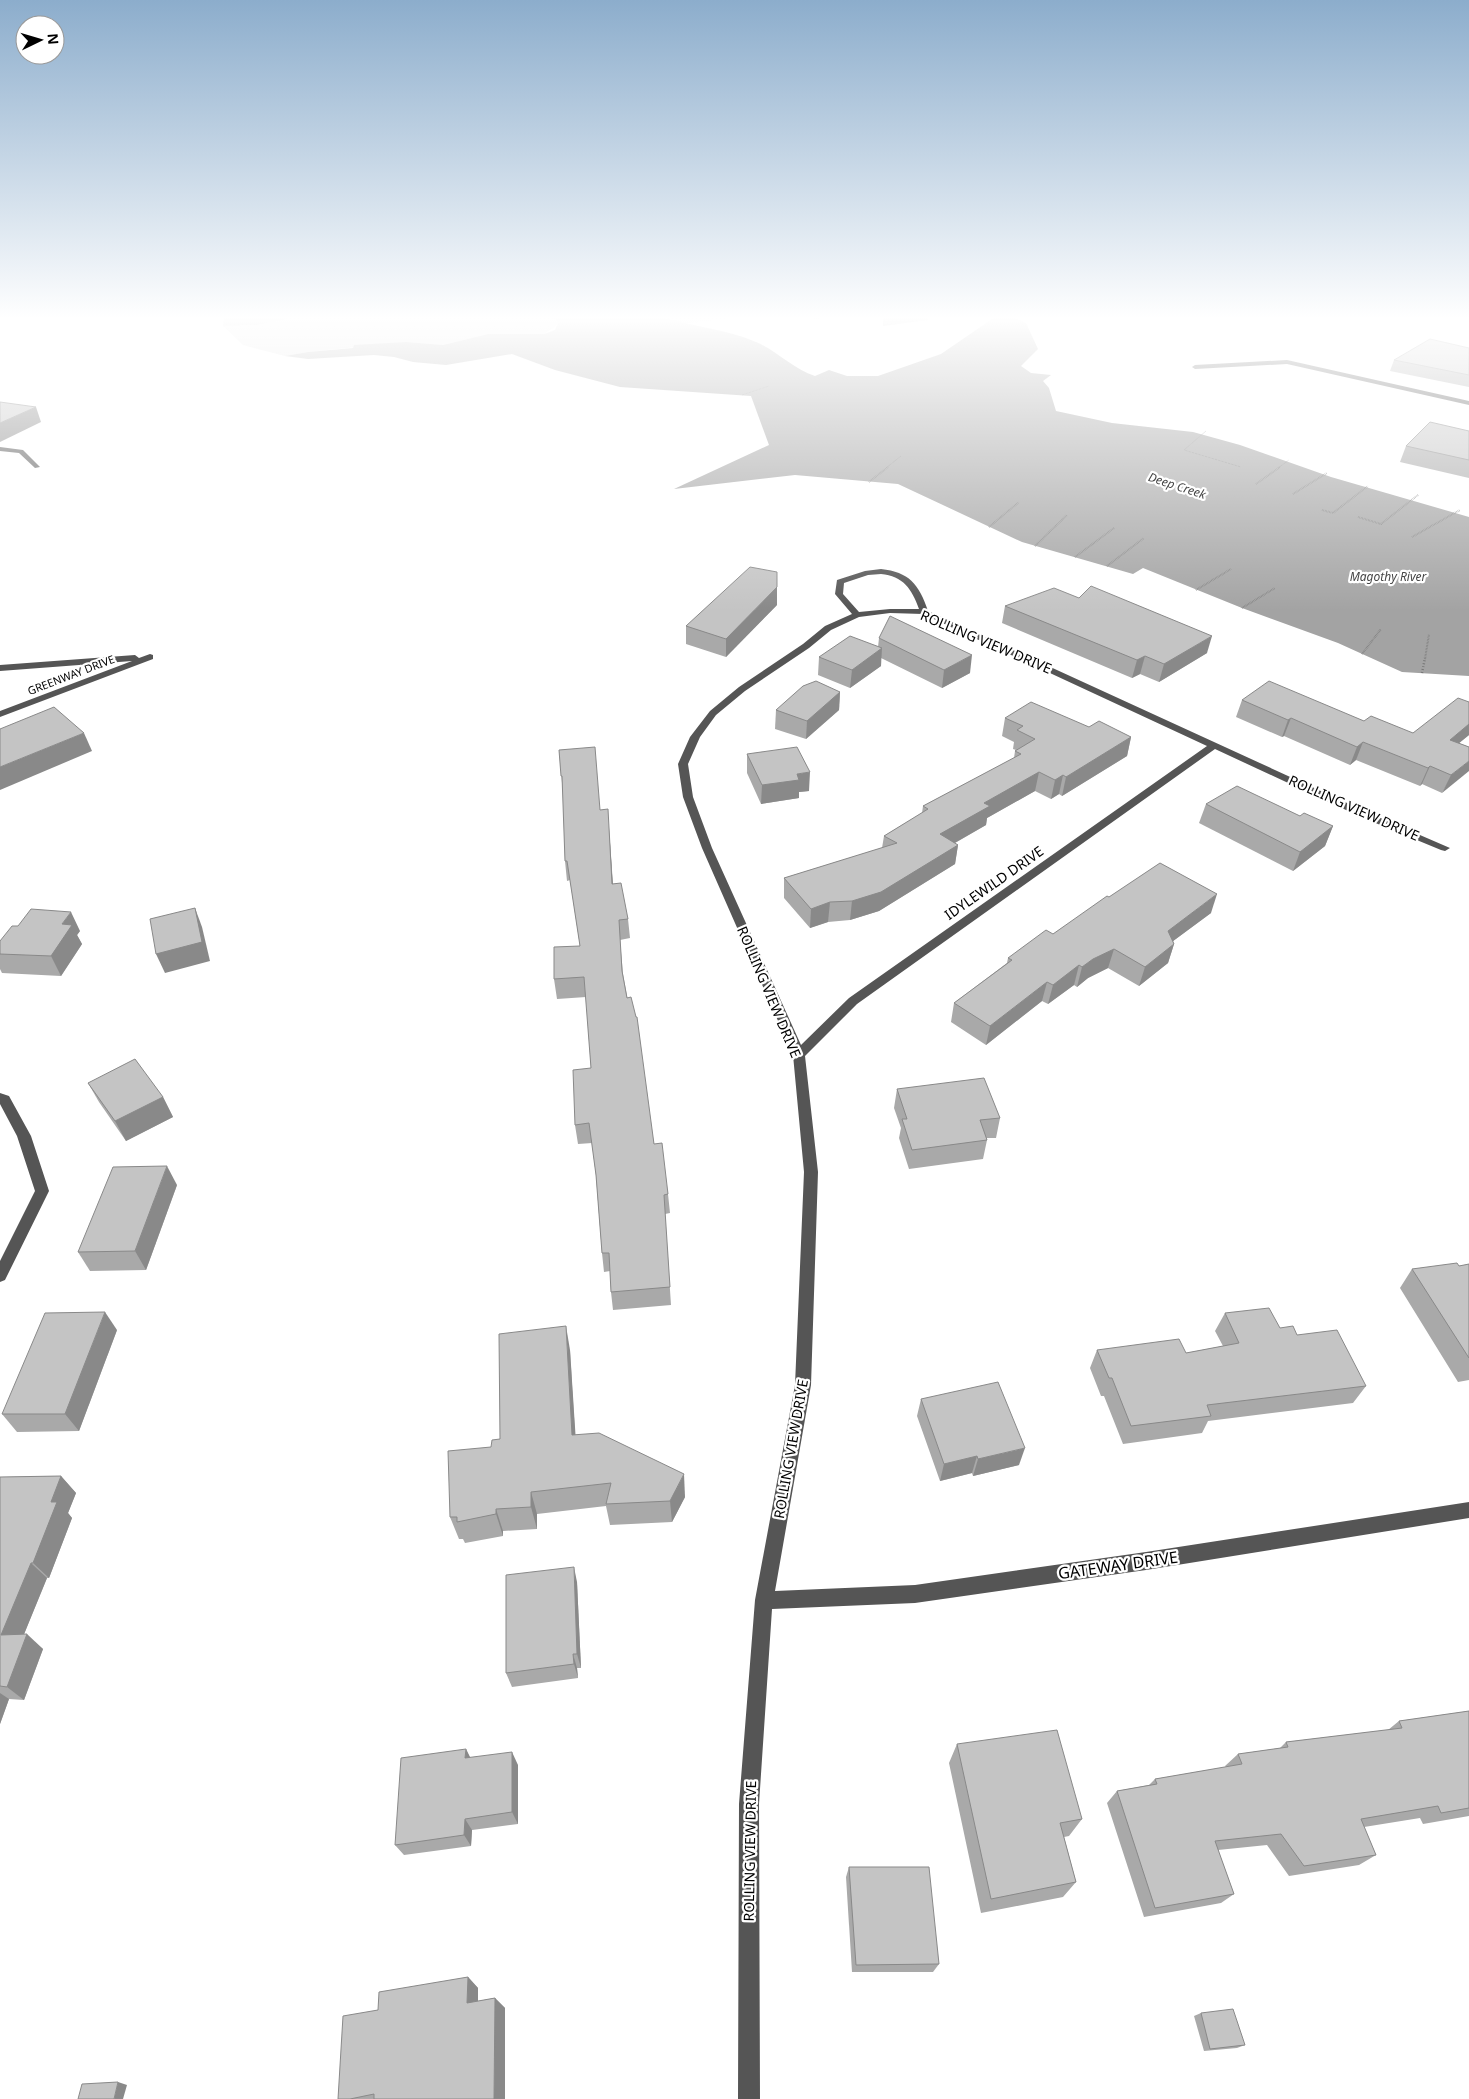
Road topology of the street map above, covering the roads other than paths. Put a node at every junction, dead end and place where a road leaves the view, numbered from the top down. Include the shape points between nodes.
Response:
1 (0, 449) edge
2 (37, 467) dead end
3 (924, 612) junction
4 (857, 615) junction
5 (0, 668) edge
6 (0, 714) edge
7 (1215, 745) junction
8 (1444, 848) dead end
9 (799, 1055) junction
10 (0, 1098) edge
11 (0, 1276) edge
12 (1469, 1510) edge
13 (764, 1600) junction
14 (749, 2099) edge

1 - 2 street via 21,452
3 - 4 street, ROLLING VIEW DRIVE via 890,611
3 - 4 street via 918,593 905,580 896,574 871,571 840,582 839,594
3 - 7 street, ROLLING VIEW DRIVE
4 - 9 street, ROLLING VIEW DRIVE via 828,628 713,713 695,737 682,764 688,797 707,848
5 - 6 street, GREENWAY DRIVE via 150,657
7 - 8 street, ROLLING VIEW DRIVE
7 - 9 street, IDYLEWILD DRIVE via 853,1001
9 - 13 street, ROLLING VIEW DRIVE via 810,1172 803,1385
10 - 11 street via 4,1099 24,1136 42,1191
12 - 13 street, GATEWAY DRIVE via 915,1594
13 - 14 street, ROLLING VIEW DRIVE via 749,1804

